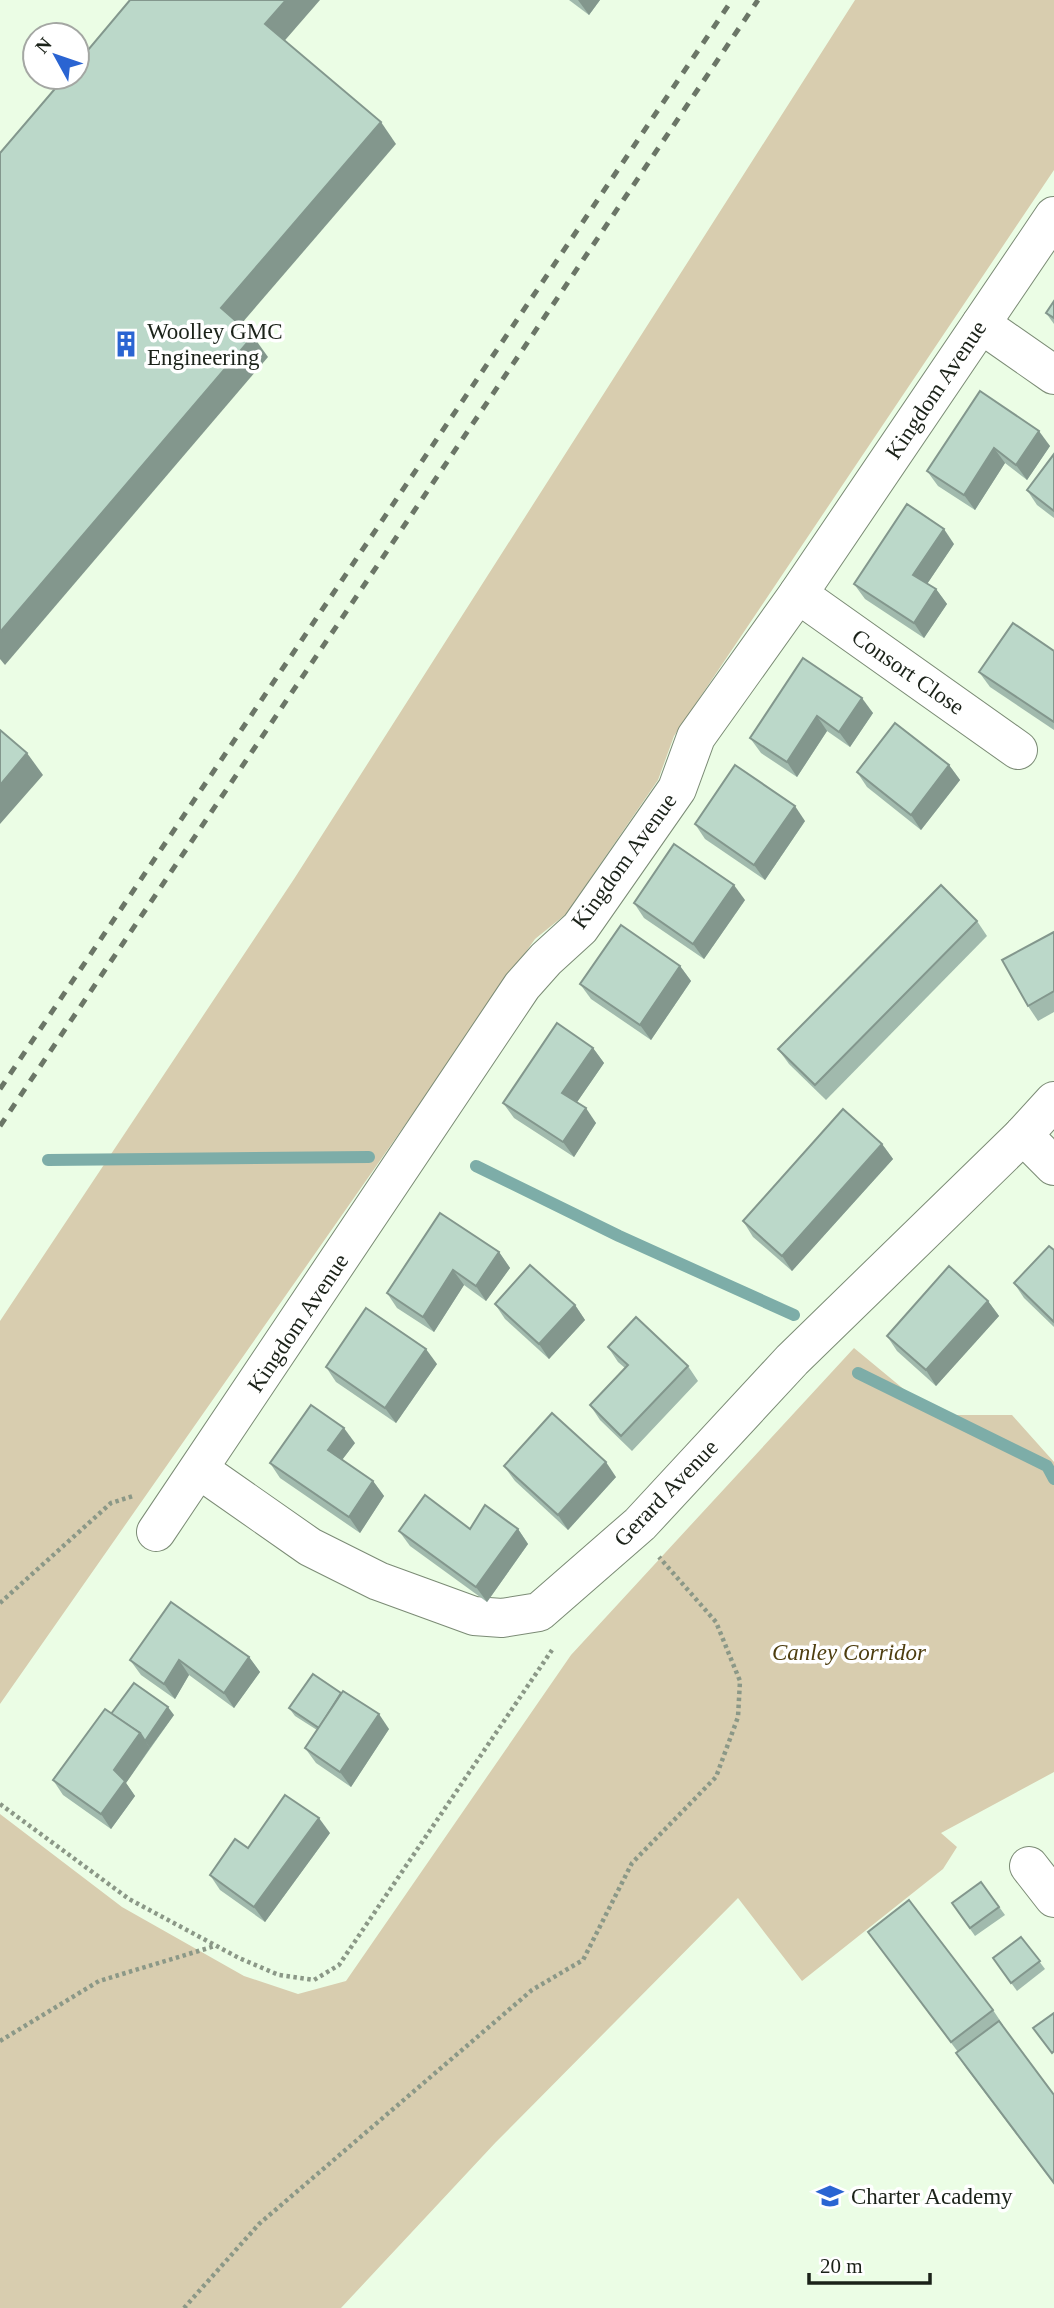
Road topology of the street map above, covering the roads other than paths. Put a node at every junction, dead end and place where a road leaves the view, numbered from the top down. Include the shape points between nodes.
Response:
1 (1054, 216) edge
2 (981, 324) junction
3 (1054, 375) edge
4 (798, 594) junction
5 (1018, 750) dead end
6 (1054, 1101) edge
7 (1023, 1135) junction
8 (1054, 1166) edge
9 (190, 1484) junction
10 (156, 1532) dead end
11 (1029, 1866) dead end
12 (1054, 1898) edge

1 - 2 street, Kingdom Avenue
2 - 3 street
2 - 4 street, Kingdom Avenue
4 - 5 street, Consort Close
4 - 9 street, Kingdom Avenue via 696,737 677,789 580,929 522,986
6 - 7 street, Gerard Avenue
7 - 8 street
7 - 9 street, Gerard Avenue via 792,1360 633,1529 539,1612 502,1618 443,1607 378,1581
9 - 10 street, Kingdom Avenue
11 - 12 street

